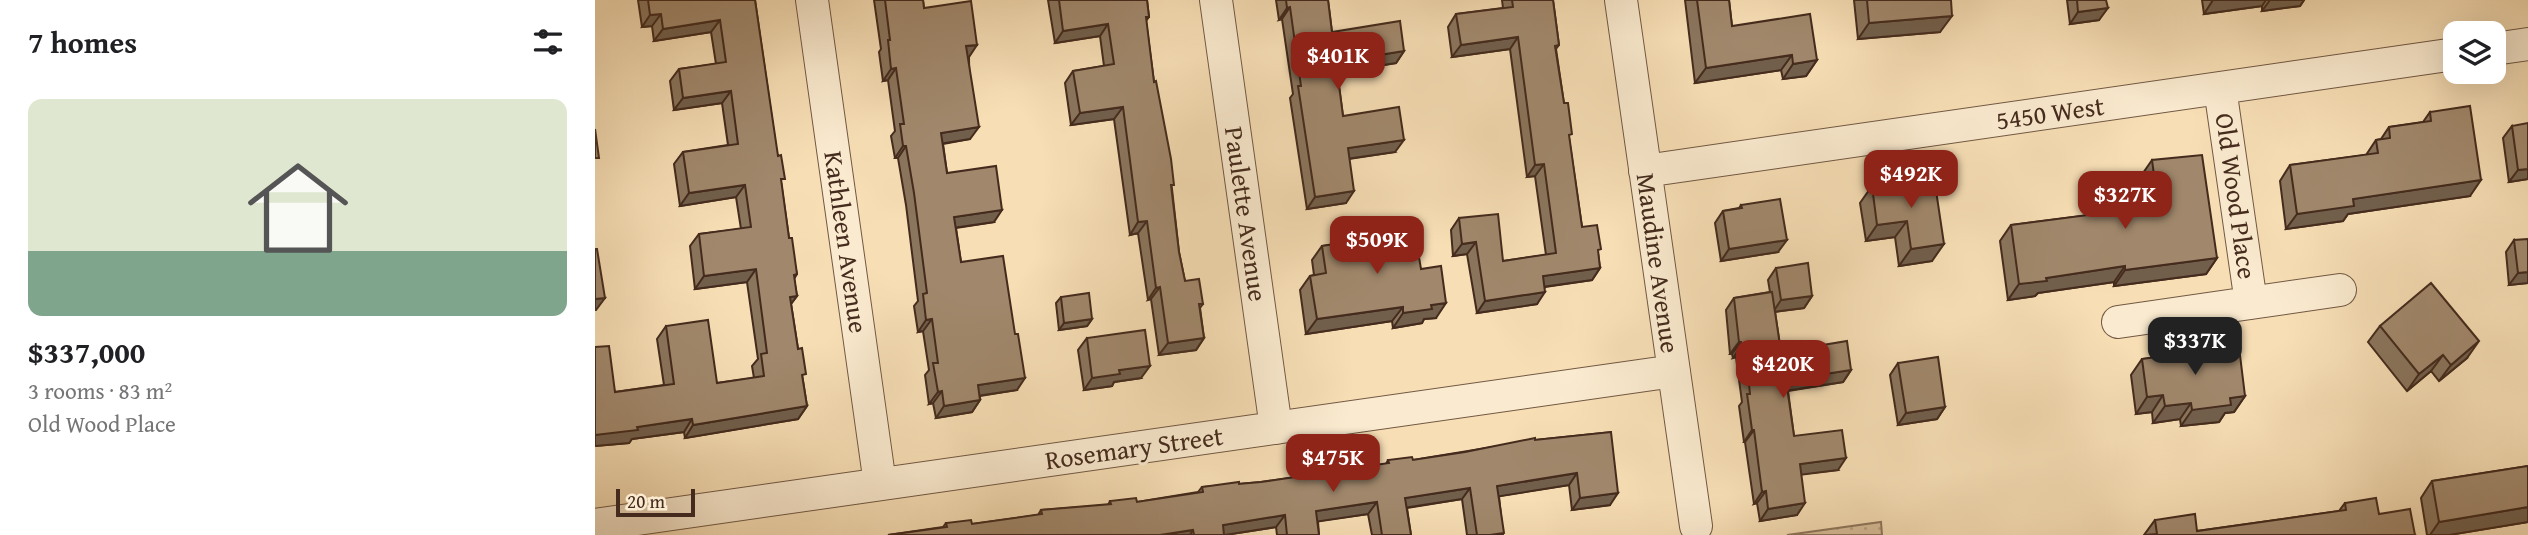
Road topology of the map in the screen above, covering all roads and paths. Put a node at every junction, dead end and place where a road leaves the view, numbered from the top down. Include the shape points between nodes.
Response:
1 (812, 0) edge
2 (1216, 0) edge
3 (1621, 0) edge
4 (2528, 44) edge
5 (2506, 47) edge
6 (2443, 56) edge
7 (2220, 88) junction
8 (1645, 171) junction
9 (2340, 290) dead end
10 (2251, 303) junction
11 (2118, 323) dead end
12 (1674, 371) junction
13 (1276, 428) junction
14 (880, 484) junction
15 (595, 525) edge
16 (1696, 526) dead end

1 - 14 street, Kathleen Avenue
2 - 13 street, Paulette Avenue
3 - 8 street, Maudine Avenue
4 - 5 street
6 - 7 street, 5450 West
7 - 8 street, 5450 West
7 - 10 street, Old Wood Place
8 - 12 street, Maudine Avenue
9 - 10 street, Old Wood Place
10 - 11 street, Old Wood Place
12 - 13 street, Rosemary Street
12 - 16 street, Maudine Avenue
13 - 14 street, Rosemary Street
14 - 15 street, Rosemary Street

